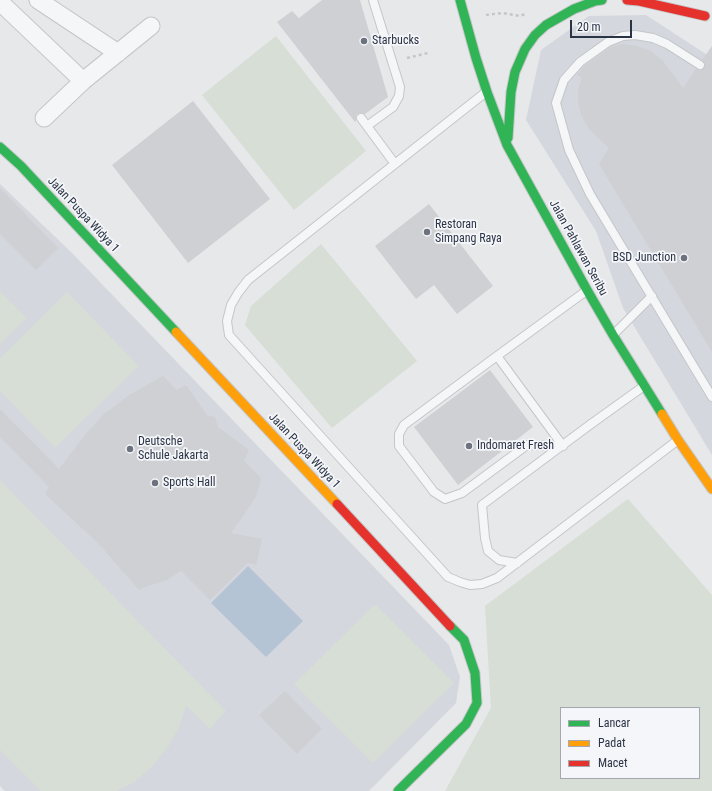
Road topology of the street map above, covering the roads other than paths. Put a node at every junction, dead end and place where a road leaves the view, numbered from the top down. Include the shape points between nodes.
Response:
1 (38, 0) edge
2 (373, 0) edge
3 (460, 0) edge
4 (602, 0) edge
5 (627, 0) edge
6 (0, 2) edge
7 (689, 4) dead end
8 (709, 18) edge
9 (151, 26) dead end
10 (118, 53) junction
11 (700, 65) dead end
12 (83, 81) junction
13 (487, 92) junction
14 (44, 118) dead end
15 (361, 118) dead end
16 (367, 126) junction
17 (507, 145) junction
18 (0, 147) edge
19 (395, 164) junction
20 (587, 290) junction
21 (652, 296) junction
22 (613, 334) junction
23 (497, 356) junction
24 (644, 386) junction
25 (712, 397) edge
26 (678, 440) junction
27 (563, 446) junction
28 (712, 489) edge
29 (517, 563) junction
30 (398, 791) edge

1 - 10 street
2 - 16 lane via 400,87 399,96 393,106
3 - 13 main road, Jalan Pahlawan Seribu
4 - 17 main road via 574,9 546,25 525,49 515,72 511,92
5 - 8 main road
6 - 12 street
7 - 8 main road
9 - 10 street
10 - 12 street
11 - 21 lane via 653,38 623,36 608,42 580,62 564,80 556,103 569,150 590,194
12 - 14 street
13 - 17 main road, Jalan Pahlawan Seribu
13 - 19 lane
15 - 16 lane
16 - 19 lane
17 - 20 main road, Jalan Pahlawan Seribu
18 - 30 main road, Jalan Puspa Widya 1 via 21,166 464,640 475,673 478,702 466,724
19 - 29 lane via 248,280 231,305 227,321 229,335 448,577 470,585 482,584 497,578
20 - 22 main road, Jalan Pahlawan Seribu
20 - 23 lane
21 - 22 lane
21 - 25 lane
22 - 24 main road, Jalan Pahlawan Seribu
23 - 27 lane
23 - 27 lane via 404,425 399,434 399,446 434,492 445,499 462,493 527,445
24 - 26 main road, Jalan Pahlawan Seribu
24 - 27 lane
26 - 28 main road, Jalan Pahlawan Seribu
26 - 29 lane
27 - 29 lane via 482,504 488,551 499,560

